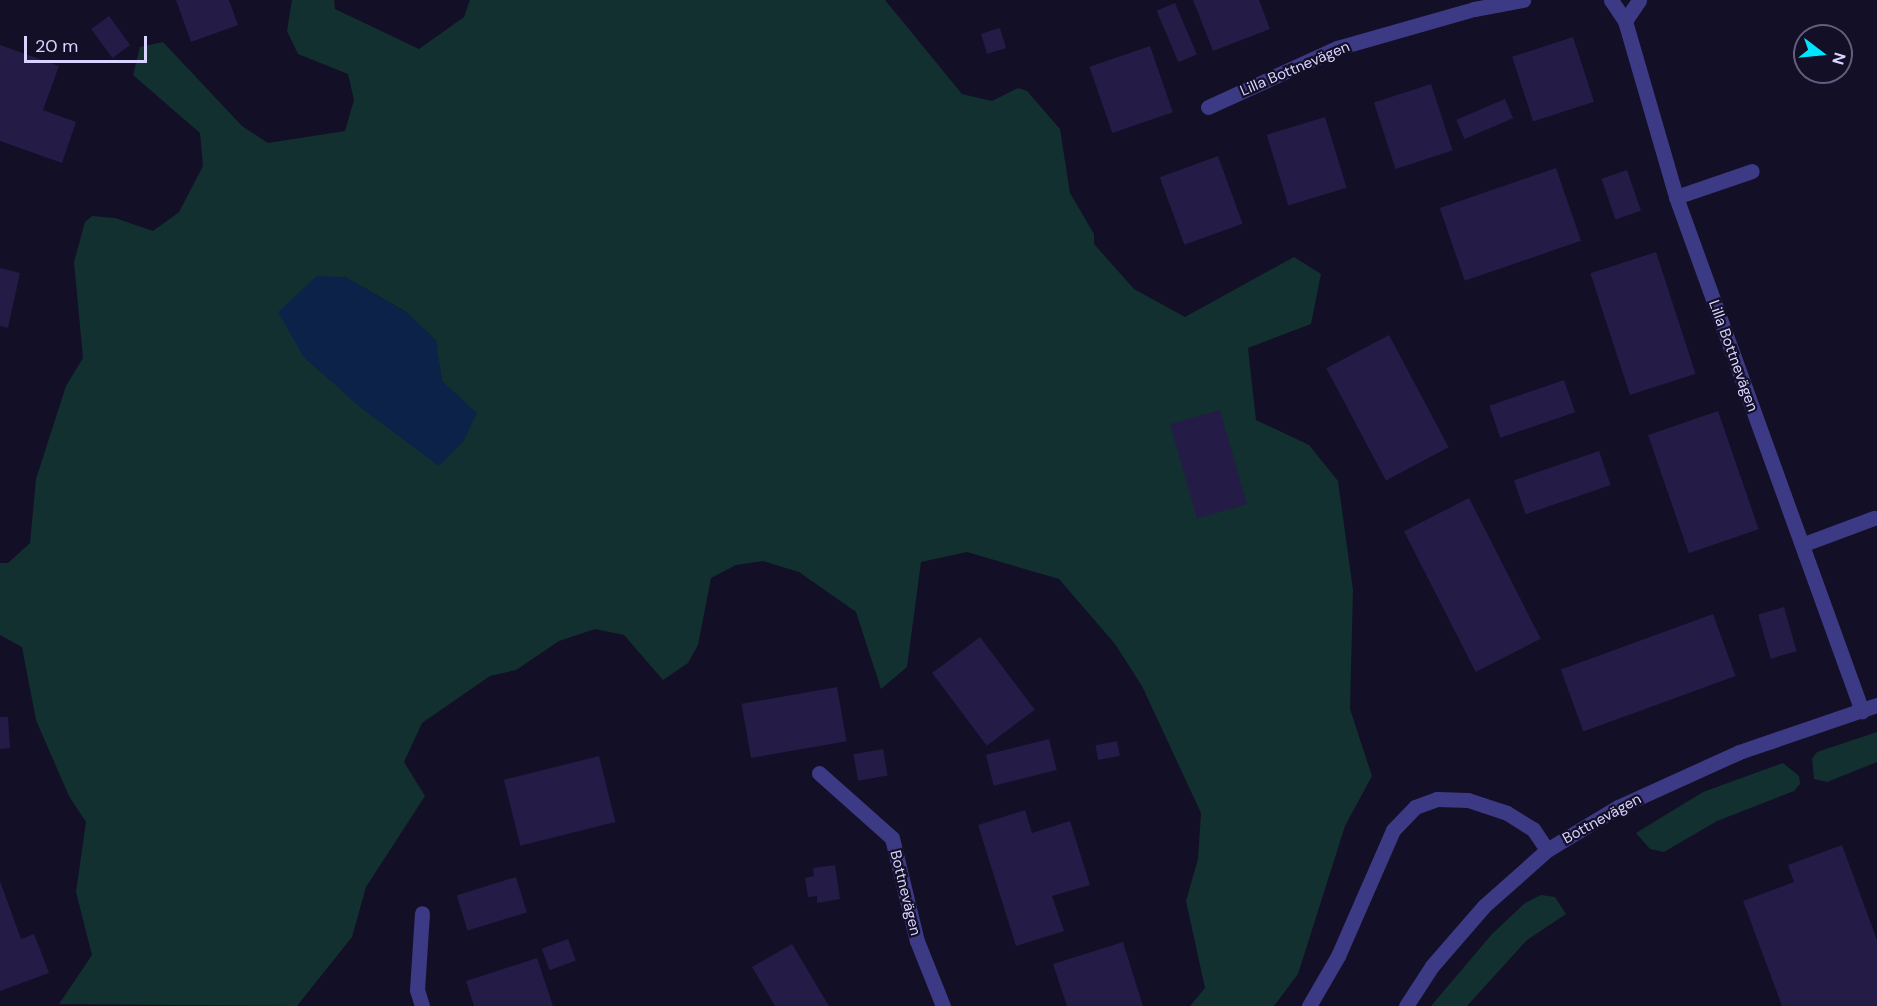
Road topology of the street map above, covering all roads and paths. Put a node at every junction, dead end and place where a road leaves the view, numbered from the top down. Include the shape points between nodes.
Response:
1 (1523, 0) edge
2 (1611, 0) edge
3 (1639, 0) edge
4 (1472, 5) edge
5 (1625, 21) junction
6 (1208, 107) dead end
7 (1752, 171) dead end
8 (1676, 197) junction
9 (1874, 518) dead end
10 (1804, 544) junction
11 (1870, 708) edge
12 (819, 773) dead end
13 (1547, 850) junction
14 (422, 913) dead end
15 (422, 1006) edge
16 (943, 1006) edge
17 (1309, 1006) edge
18 (1406, 1006) edge

1 - 4 street, Lilla Bottnevägen
2 - 5 street, Lilla Bottnevägen
3 - 5 street
4 - 6 street, Lilla Bottnevägen via 1338,48
5 - 8 street, Lilla Bottnevägen
7 - 8 street
8 - 10 street, Lilla Bottnevägen
9 - 10 street
10 - 11 street, Lilla Bottnevägen
11 - 13 street, Bottnevägen via 1738,752 1618,807
12 - 16 street, Bottnevägen via 892,838 917,940
13 - 17 street, Bottnevägen via 1533,829 1507,813 1468,800 1437,799 1415,807 1393,830 1338,956
13 - 18 street via 1484,906 1432,966
14 - 15 street via 417,990

